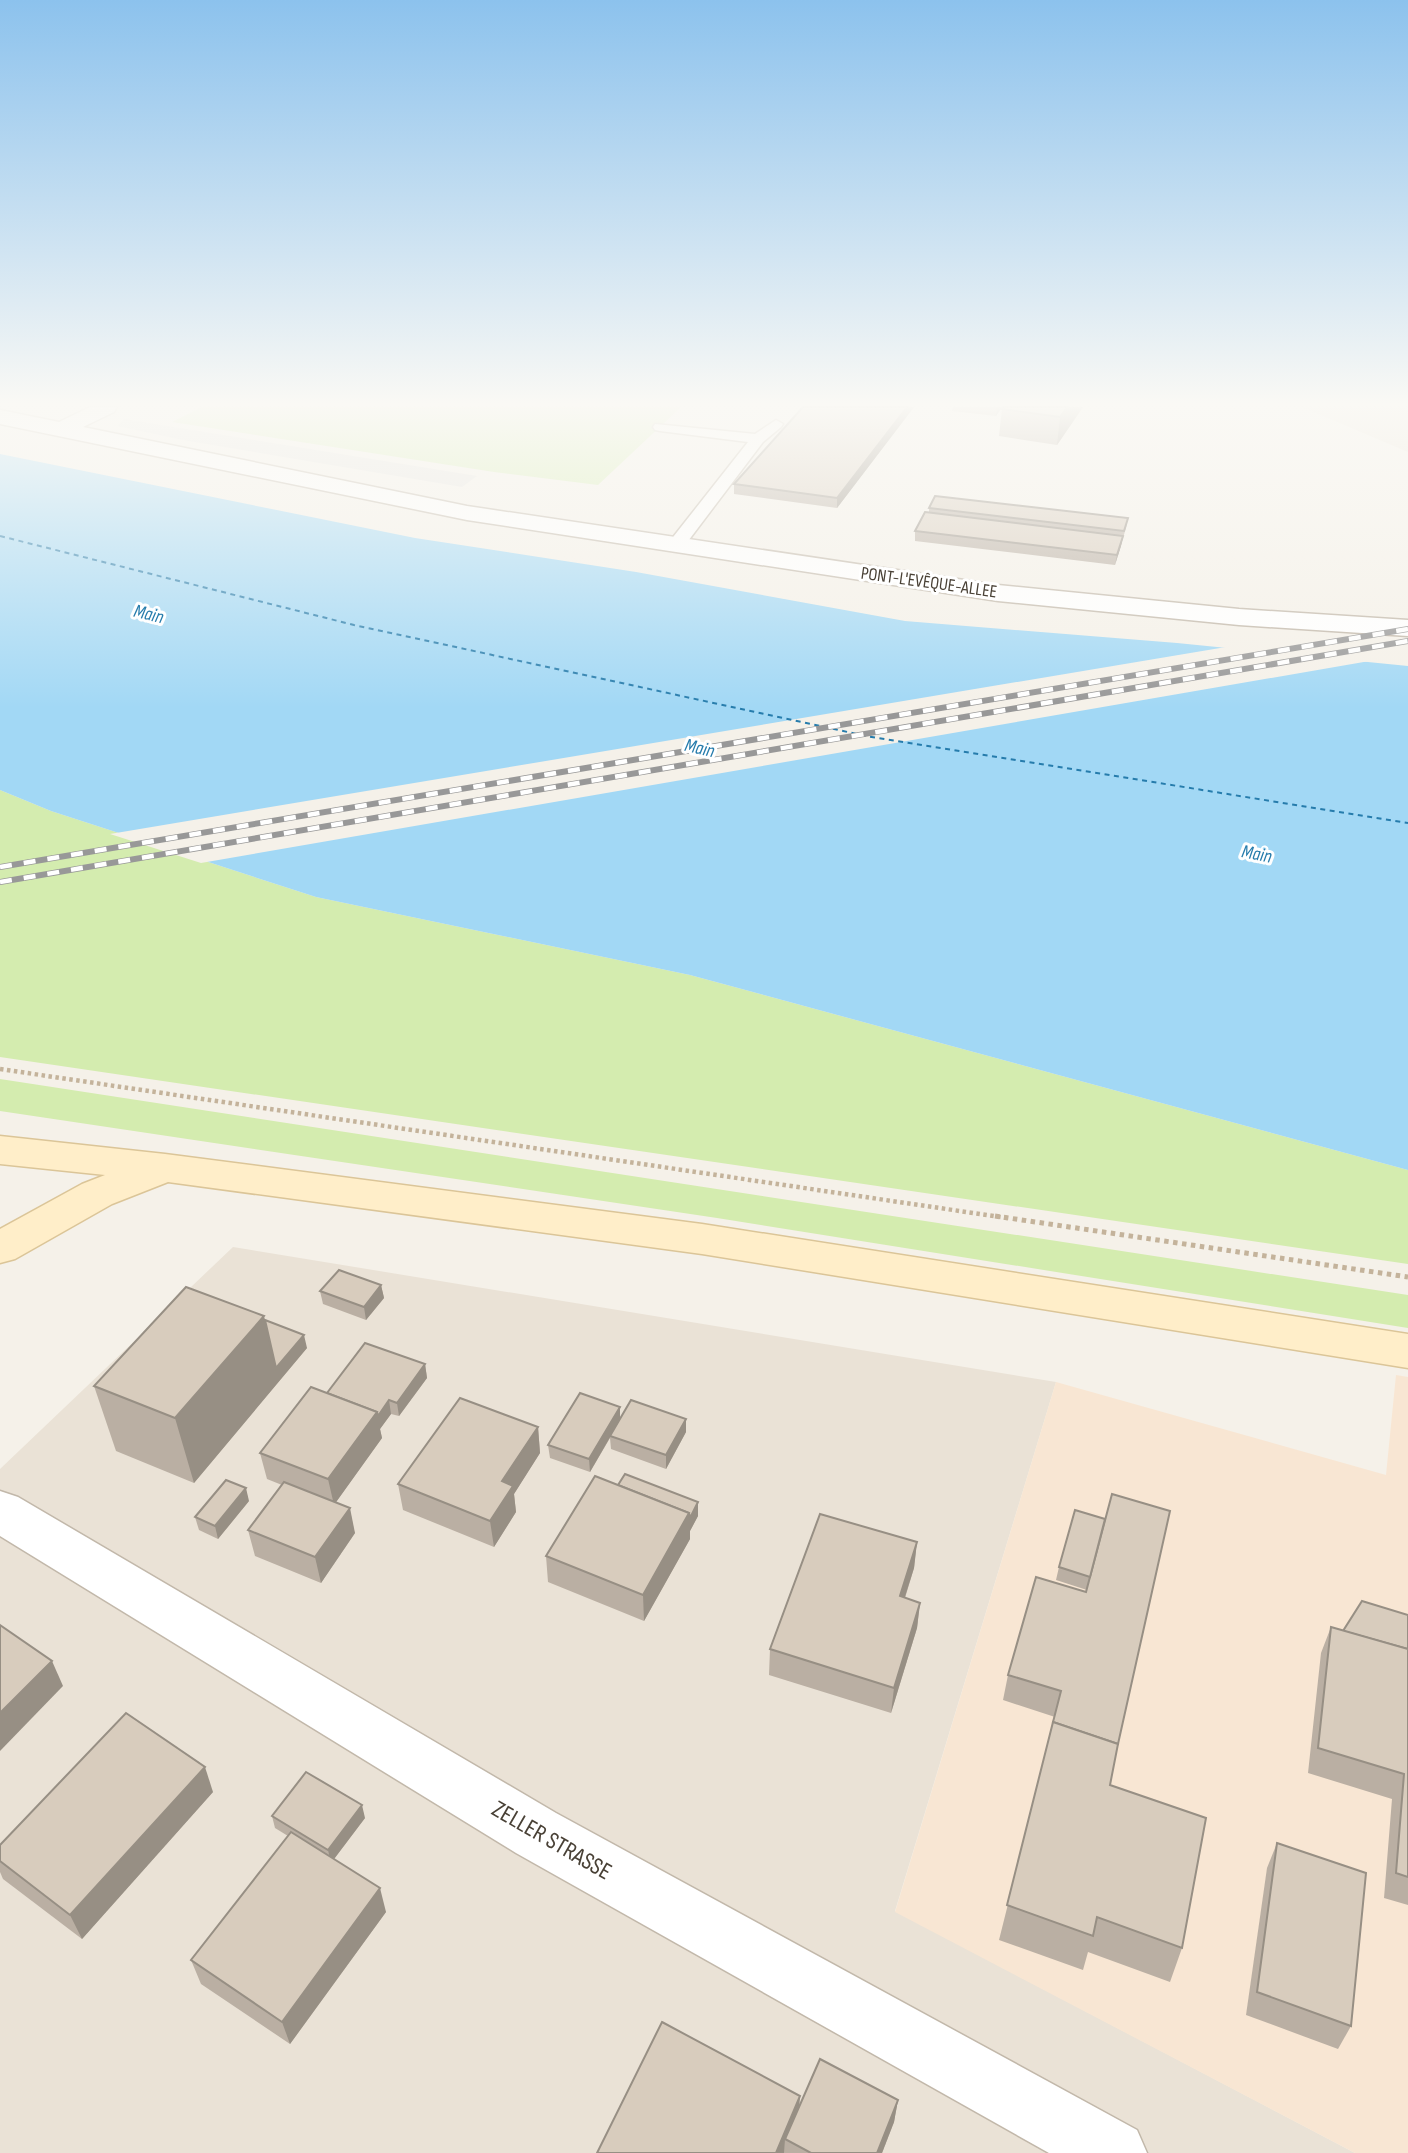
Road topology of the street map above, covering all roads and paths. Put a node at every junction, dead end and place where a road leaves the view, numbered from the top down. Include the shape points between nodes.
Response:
1 (440, 507) edge
2 (705, 507) edge
3 (676, 545) junction
4 (1408, 628) edge
5 (0, 1069) edge
6 (0, 1150) edge
7 (165, 1168) junction
8 (0, 1248) edge
9 (1408, 1277) edge
10 (1408, 1351) edge
11 (0, 1512) edge
12 (1114, 2153) edge

1 - 3 street, PONT-L'EVÊQUE-ALLEE
2 - 3 lane
3 - 4 street, PONT-L'EVÊQUE-ALLEE via 998,593
5 - 9 path
6 - 7 main road
7 - 8 main road via 97,1194
7 - 10 main road via 702,1239
11 - 12 street, ZELLER STRASSE via 536,1833

